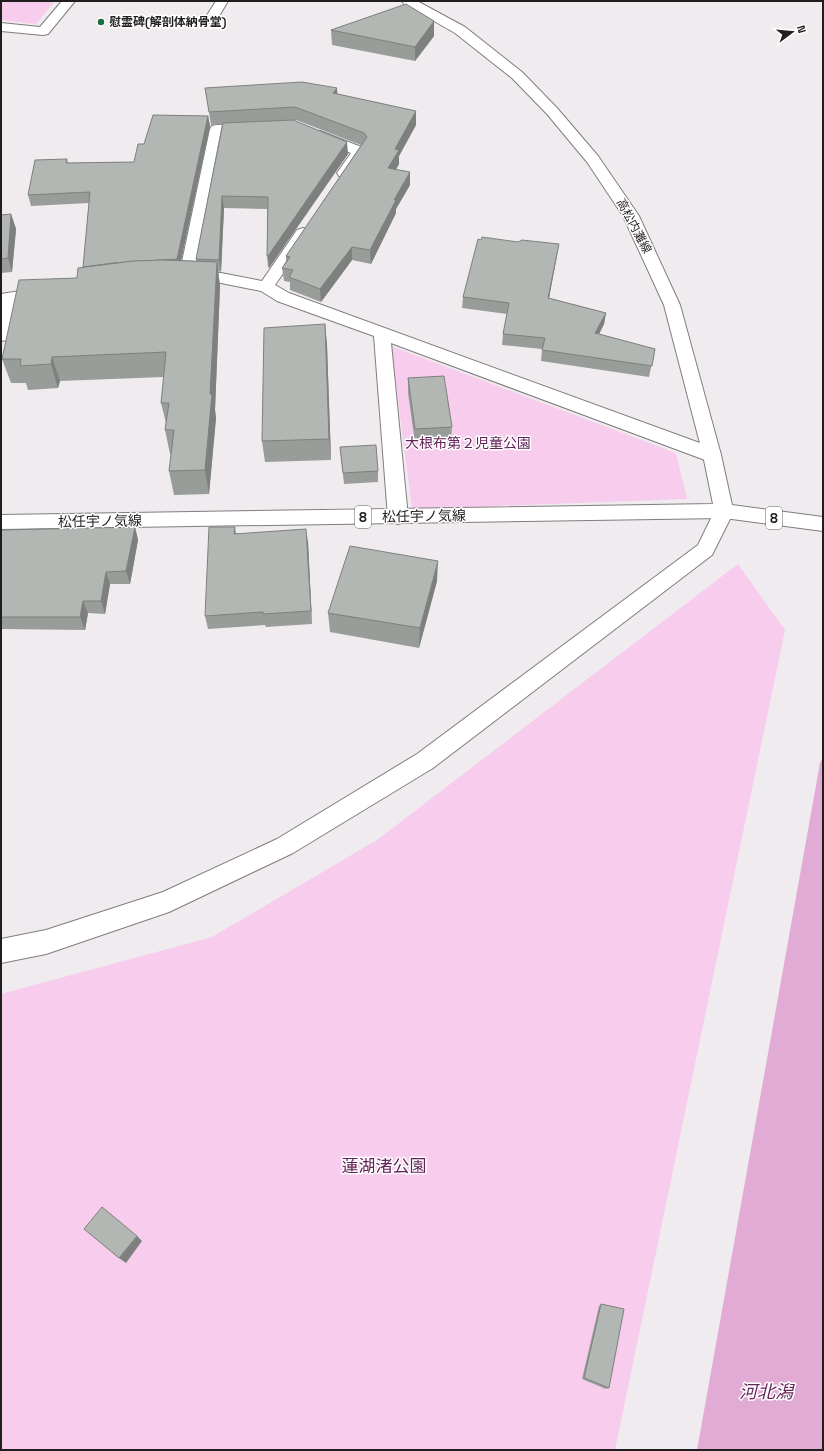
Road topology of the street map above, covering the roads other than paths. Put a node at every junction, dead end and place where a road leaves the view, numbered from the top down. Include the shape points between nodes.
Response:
1 (69, 1) edge
2 (222, 1) edge
3 (408, 1) edge
4 (210, 20) dead end
5 (1, 27) edge
6 (264, 127) edge
7 (308, 131) edge
8 (337, 183) edge
9 (310, 222) edge
10 (266, 287) junction
11 (64, 289) edge
12 (6, 298) edge
13 (382, 333) junction
14 (1, 336) edge
15 (712, 455) junction
16 (724, 511) junction
17 (398, 517) junction
18 (1, 522) edge
19 (823, 524) edge
20 (1, 951) edge

1 - 5 street via 43,31
2 - 4 street
3 - 15 street, 高松内灘線 via 460,30 517,75 593,159 631,216 672,305
6 - 10 street via 217,129 179,276 220,278
7 - 8 street via 359,151
9 - 10 street
10 - 13 street via 283,297
11 - 12 street
12 - 14 street
13 - 15 street
13 - 17 street
15 - 16 street, 高松内灘線
16 - 17 street, 松任宇ノ気線 / 8
16 - 19 street, 松任宇ノ気線 / 8
16 - 20 street via 705,550 437,751 285,846 169,901 46,942
17 - 18 street, 松任宇ノ気線 / 8

